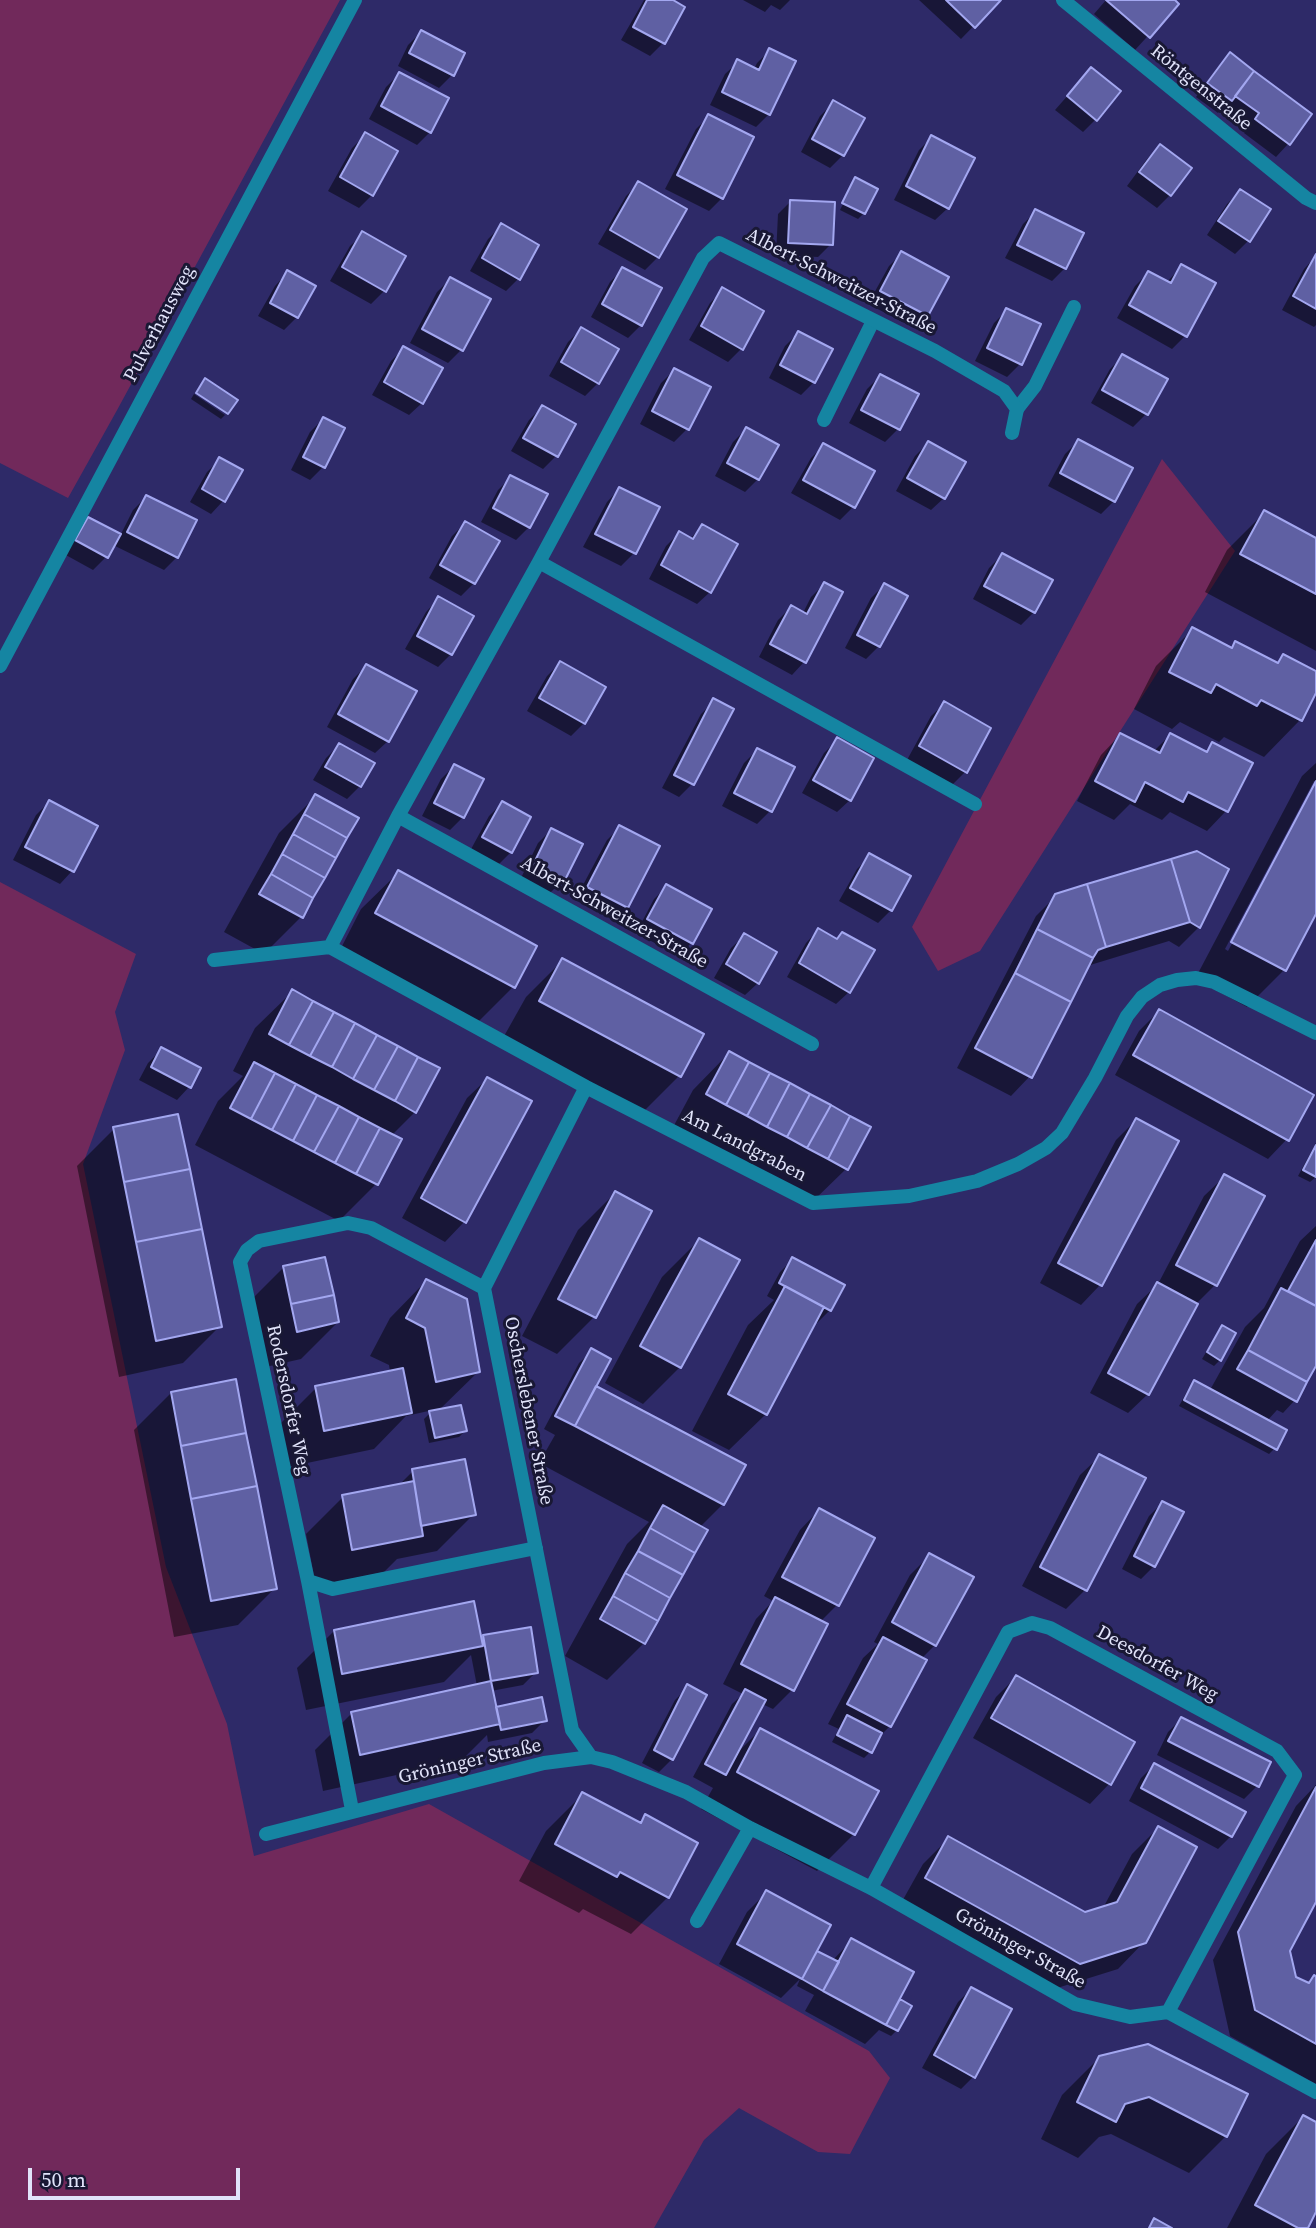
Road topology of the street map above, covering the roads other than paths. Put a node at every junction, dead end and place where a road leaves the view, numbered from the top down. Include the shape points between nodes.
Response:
1 (355, 0) edge
2 (1063, 0) edge
3 (1316, 203) edge
4 (1074, 307) dead end
5 (873, 321) junction
6 (1017, 409) junction
7 (824, 420) dead end
8 (1012, 433) dead end
9 (539, 562) junction
10 (0, 666) edge
11 (975, 804) dead end
12 (398, 816) junction
13 (330, 947) junction
14 (214, 960) dead end
15 (1316, 1033) edge
16 (812, 1044) dead end
17 (586, 1087) junction
18 (484, 1288) junction
19 (536, 1548) junction
20 (307, 1581) junction
21 (591, 1757) junction
22 (352, 1810) junction
23 (750, 1828) junction
24 (266, 1833) dead end
25 (871, 1888) junction
26 (697, 1921) dead end
27 (1168, 2012) junction
28 (1316, 2092) edge

1 - 10 street, Pulverhausweg
2 - 3 street, Röntgenstraße
4 - 6 street via 1035,386
5 - 6 street, Albert-Schweitzer-Straße via 1004,391
5 - 7 street
5 - 9 street, Albert-Schweitzer-Straße via 719,243 703,258
6 - 8 street
9 - 11 street
9 - 12 street, Albert-Schweitzer-Straße
12 - 13 street, Albert-Schweitzer-Straße
12 - 16 street, Albert-Schweitzer-Straße
13 - 14 street
13 - 17 street, Am Landgraben
15 - 17 street, Am Landgraben via 1214,982 1196,978 1160,985 1142,997 1127,1016 1076,1112 1046,1148 977,1181 909,1196 813,1203
17 - 18 street
18 - 19 street, Oscherslebener Straße
18 - 20 street, Rodersdorfer Weg via 371,1228 348,1223 259,1241 247,1250 240,1262
19 - 20 street via 333,1589
19 - 21 street, Oscherslebener Straße via 572,1730
20 - 22 street
21 - 22 street, Gröninger Straße via 544,1763
21 - 23 street, Gröninger Straße via 686,1792
22 - 24 street, Gröninger Straße
23 - 25 street, Gröninger Straße
23 - 26 street
25 - 27 street, Gröninger Straße via 1074,2004 1130,2017
25 - 27 street, Deesdorfer Weg via 1008,1632 1031,1623 1050,1628 1277,1751 1295,1775
27 - 28 street

